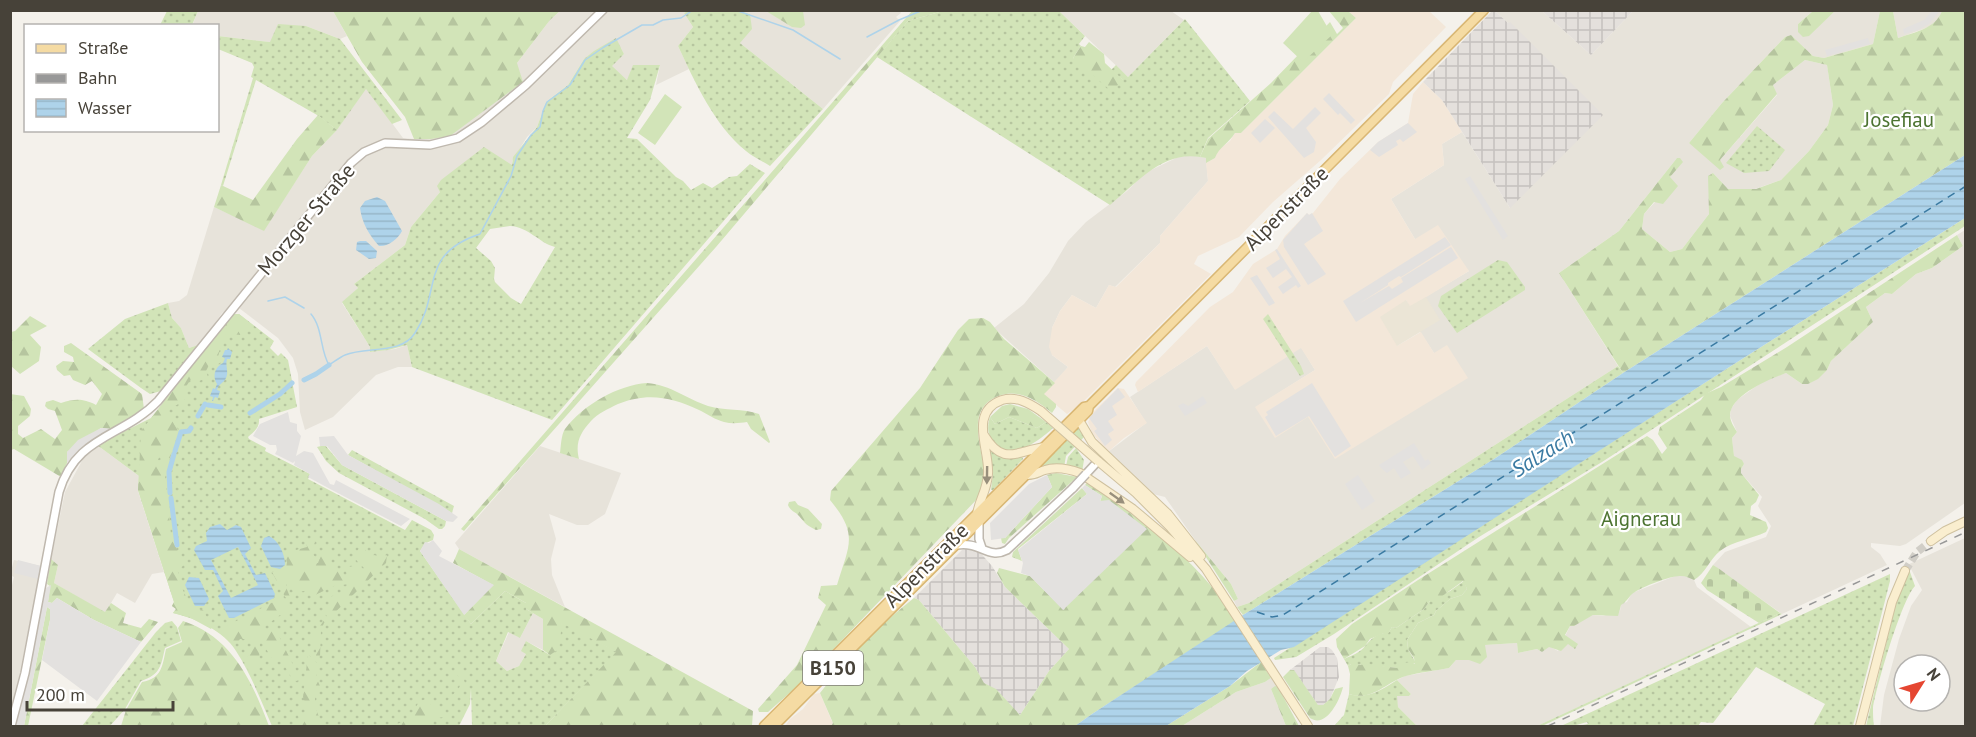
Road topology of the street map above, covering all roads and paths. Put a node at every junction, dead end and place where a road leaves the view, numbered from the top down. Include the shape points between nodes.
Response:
1 (603, 10) edge
2 (1484, 10) edge
3 (1089, 406) junction
4 (1079, 420) junction
5 (983, 434) junction
6 (1044, 447) junction
7 (1098, 461) junction
8 (1026, 475) junction
9 (978, 518) junction
10 (1965, 521) edge
11 (1930, 541) tunnel mouth
12 (957, 545) junction
13 (982, 548) junction
14 (1206, 569) junction
15 (1905, 571) tunnel mouth
16 (11, 726) edge
17 (764, 726) edge
18 (774, 726) edge
19 (1308, 726) edge
20 (1860, 726) edge

1 - 16 street, Morzger Straße via 528,83 466,133 430,146 385,143 351,163 158,401 140,417 88,447 71,465 57,502 25,673
2 - 3 main road, Alpenstraße / B150
3 - 4 main road, Alpenstraße / B150
3 - 6 main road, Alpenstraße / B150
4 - 8 main road, Alpenstraße / B150
4 - 14 main road via 1092,442 1184,532
5 - 6 main road via 991,447 1004,455
5 - 7 main road, bridge via 982,424 991,407 1000,401 1019,399 1041,411
5 -> 9 main road via 988,470
6 - 9 main road, Alpenstraße / B150
7 - 13 street, bridge via 1007,550 994,554
7 - 14 main road via 1170,527
8 - 9 main road, Alpenstraße / B150
8 -> 14 main road via 1055,468 1080,473 1133,509
9 - 12 main road, Alpenstraße / B150
9 - 13 street
9 - 17 main road, Alpenstraße / B150
10 - 11 main road
12 - 13 street via 969,543
12 - 18 main road, Alpenstraße / B150
14 - 19 main road
15 - 20 main road via 1894,594

